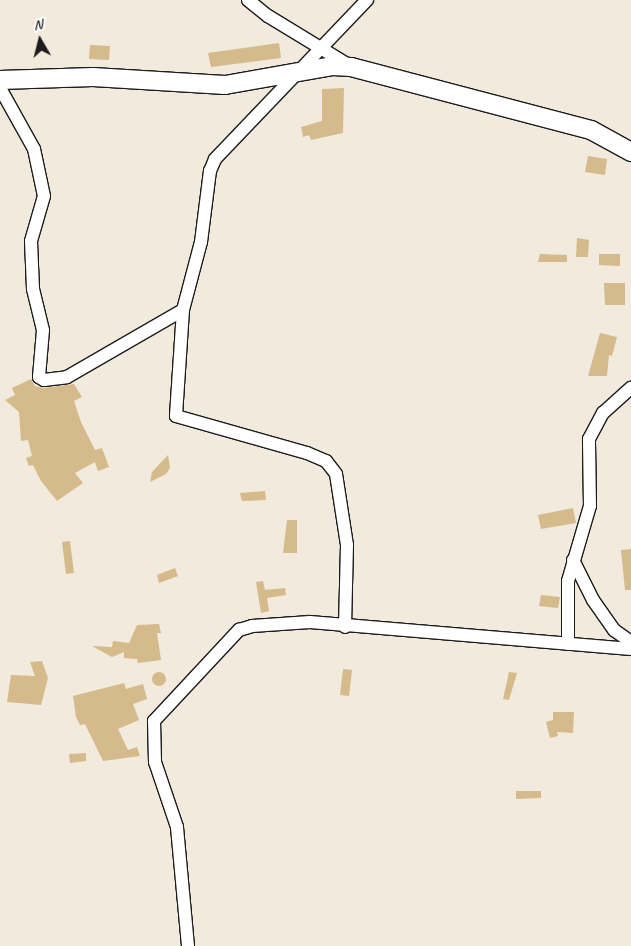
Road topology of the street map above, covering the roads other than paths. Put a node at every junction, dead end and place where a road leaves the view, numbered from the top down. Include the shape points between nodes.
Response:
1 (248, 0) edge
2 (367, 0) edge
3 (320, 50) junction
4 (351, 67) junction
5 (294, 73) junction
6 (1, 82) edge
7 (631, 152) edge
8 (183, 310) junction
9 (631, 388) edge
10 (573, 560) junction
11 (345, 628) junction
12 (631, 642) edge
13 (568, 644) junction
14 (631, 648) edge
15 (188, 946) edge

1 - 3 street
2 - 3 street
3 - 4 street
3 - 5 street
4 - 5 street
4 - 7 street via 591,130
5 - 6 street via 216,86 93,77
5 - 8 street via 215,158 210,171 201,242
6 - 8 street via 34,149 44,196 32,241 33,289 43,330 38,377 48,380 76,375
8 - 11 street via 176,416 307,453 326,461 336,474 347,546
9 - 10 street via 603,412 591,433 590,506
10 - 12 street via 593,600 614,630
10 - 13 street via 566,615
11 - 13 street
11 - 15 street via 310,622 252,626 239,630 155,716 155,762 177,827
13 - 14 street

